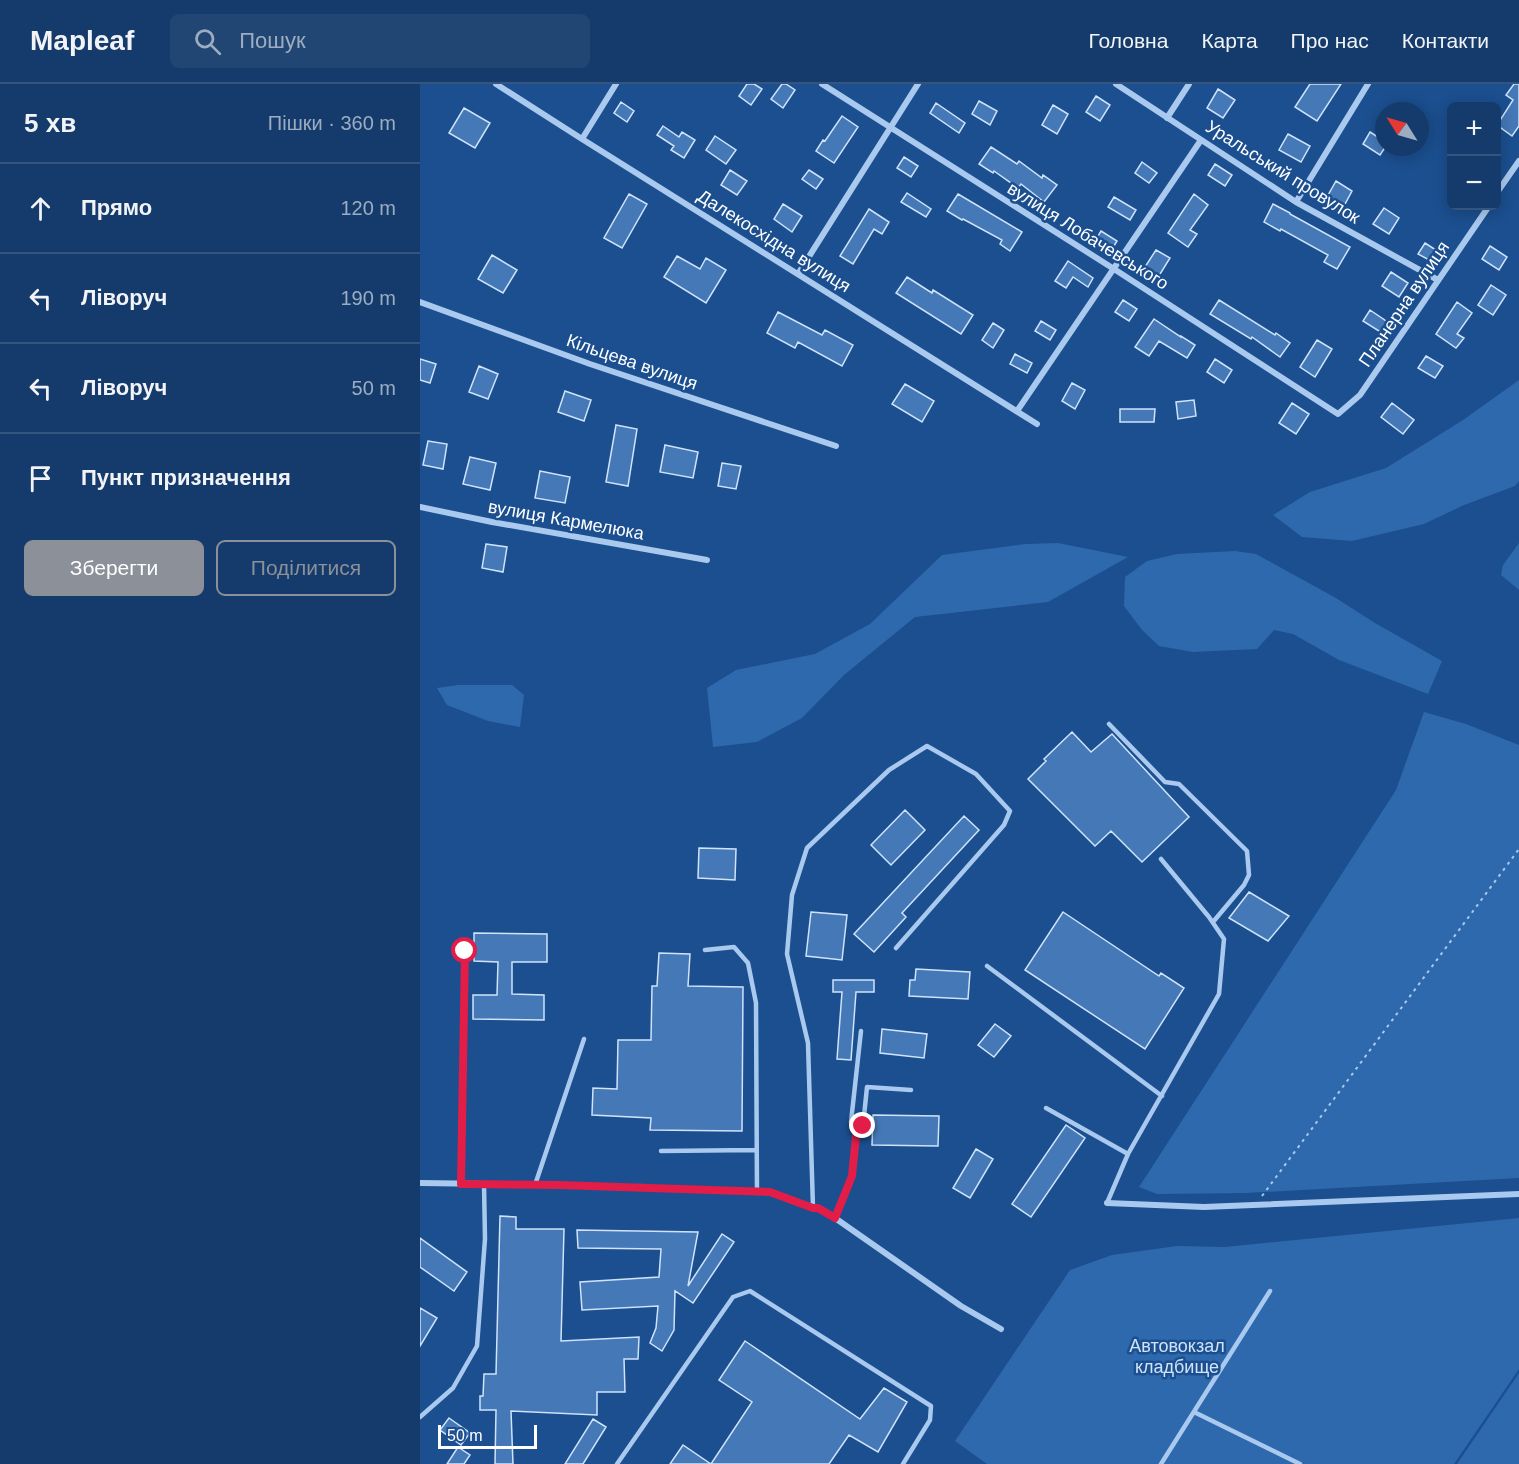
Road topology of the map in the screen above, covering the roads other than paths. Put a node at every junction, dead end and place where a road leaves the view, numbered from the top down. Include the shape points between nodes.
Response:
1 (496, 84) edge
2 (616, 84) edge
3 (822, 84) edge
4 (918, 84) edge
5 (1116, 84) edge
6 (1189, 84) edge
7 (1368, 84) edge
8 (1167, 118) junction
9 (889, 127) junction
10 (582, 139) junction
11 (1201, 140) junction
12 (1519, 161) edge
13 (1501, 188) edge
14 (1296, 202) junction
15 (1486, 210) edge
16 (1114, 269) junction
17 (798, 274) junction
18 (1438, 280) junction
19 (420, 302) edge
20 (1017, 411) junction
21 (1338, 414) joint
22 (1036, 424) dead end
23 (836, 446) dead end
24 (420, 507) edge
25 (707, 560) dead end
26 (1108, 724) dead end
27 (1161, 859) dead end
28 (1213, 922) junction
29 (896, 948) dead end
30 (705, 950) dead end
31 (465, 951) dead end
32 (987, 966) dead end
33 (861, 1031) dead end
34 (584, 1039) dead end
35 (911, 1090) dead end
36 (1162, 1096) junction
37 (1046, 1108) dead end
38 (856, 1136) junction
39 (756, 1150) junction
40 (661, 1151) dead end
41 (1128, 1154) junction
42 (420, 1183) edge
43 (461, 1184) junction
44 (484, 1184) junction
45 (536, 1185) junction
46 (757, 1192) junction
47 (1519, 1194) edge
48 (1107, 1203) joint
49 (813, 1208) junction
50 (835, 1218) junction
51 (1270, 1292) dead end
52 (1001, 1329) dead end
53 (1194, 1412) junction
54 (420, 1417) edge
55 (617, 1464) edge
56 (903, 1464) edge
57 (1161, 1464) edge
58 (1300, 1464) edge

1 - 10 street, Далекосхідна вулиця
2 - 10 street
3 - 9 street, вулиця Лобачевського
4 - 9 street
5 - 8 street, Уральський провулок
6 - 8 street
7 - 14 street
8 - 11 street, Уральський провулок
9 - 16 street, вулиця Лобачевського
9 - 17 street
10 - 17 street, Далекосхідна вулиця
11 - 14 street, Уральський провулок
11 - 16 street
12 - 13 street
14 - 18 street, Уральський провулок
15 - 18 street, Планерна вулиця
16 - 20 street
16 - 21 street, вулиця Лобачевського
17 - 20 street, Далекосхідна вулиця
18 - 21 street, Планерна вулиця via 1360,395
19 - 23 street, Кільцева вулиця
20 - 22 street, Далекосхідна вулиця
24 - 25 street, вулиця Кармелюка
26 - 28 lane via 1164,782 1179,784 1246,851 1249,874 1244,885
27 - 28 lane
28 - 36 lane via 1224,939 1219,994
29 - 49 lane via 1004,825 1010,811 976,774 927,747 889,770 807,848 792,895 787,954 807,1043
30 - 39 lane via 734,947 748,963 756,1003
31 - 43 lane
32 - 36 lane
33 - 38 lane via 851,1122
34 - 45 lane
35 - 38 lane via 867,1087 863,1126
36 - 41 lane
37 - 41 lane
38 - 50 lane via 852,1176
39 - 40 lane
39 - 46 lane
41 - 48 lane
42 - 43 street
43 - 44 street
44 - 45 street
44 - 54 lane via 485,1239 477,1346 453,1388
45 - 46 street
46 - 49 street via 770,1192
47 - 48 street via 1204,1207
49 - 50 street
50 - 52 street
51 - 53 lane
53 - 57 lane
53 - 58 lane
55 - 56 lane via 733,1297 750,1291 931,1406 930,1420

